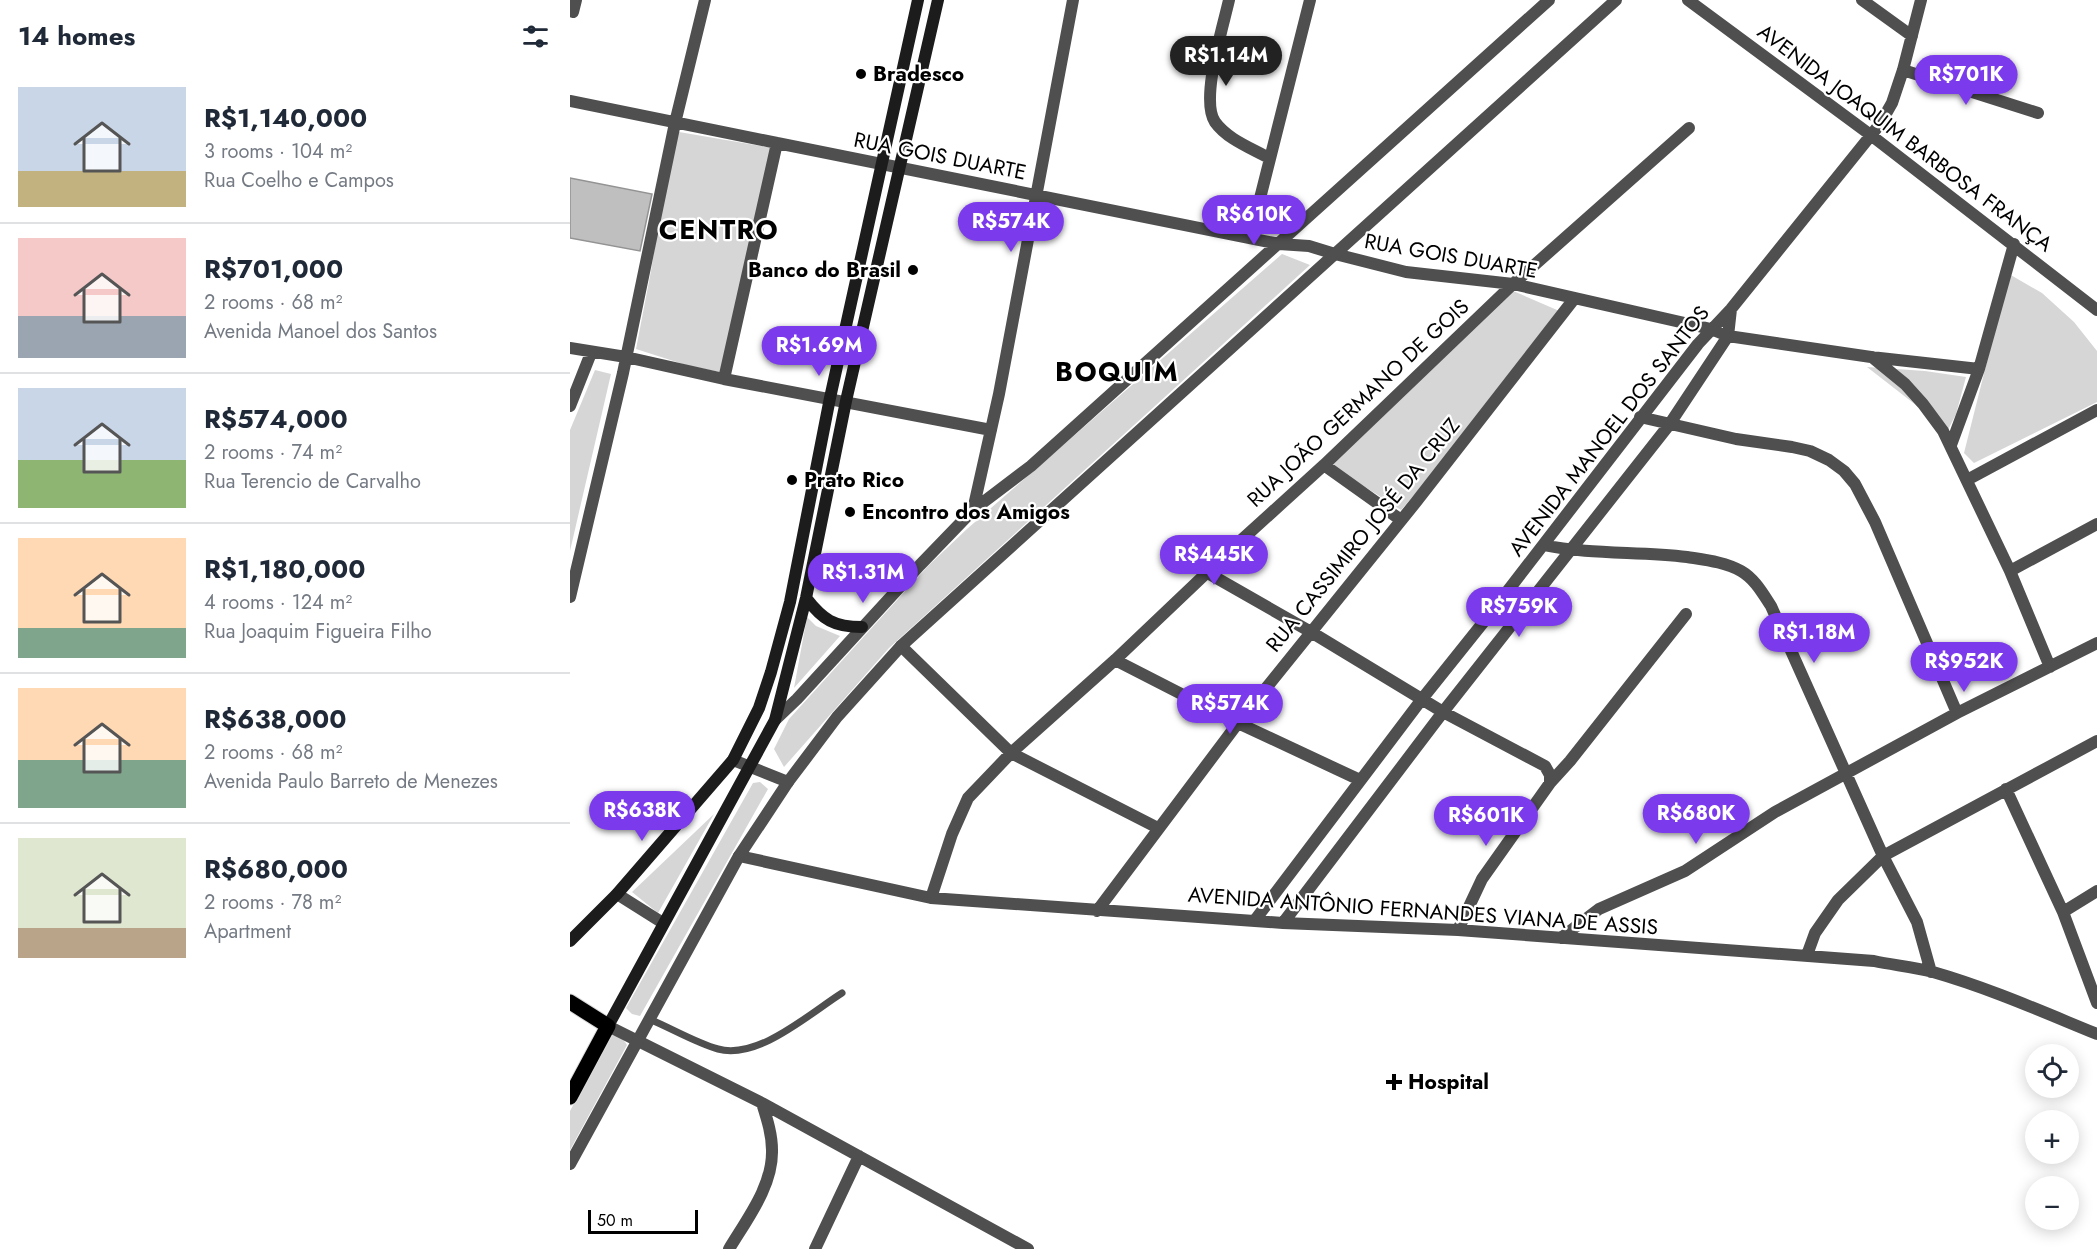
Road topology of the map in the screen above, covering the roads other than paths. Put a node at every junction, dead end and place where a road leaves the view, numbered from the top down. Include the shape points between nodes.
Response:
1 (705, 0) edge
2 (918, 0) edge
3 (938, 0) edge
4 (1072, 0) edge
5 (1229, 0) edge
6 (1310, 0) edge
7 (1549, 0) edge
8 (1616, 0) edge
9 (1688, 0) edge
10 (1863, 0) edge
11 (1922, 0) edge
12 (1912, 36) junction
13 (1903, 70) junction
14 (570, 101) edge
15 (2038, 113) dead end
16 (675, 123) junction
17 (1689, 128) dead end
18 (1872, 136) junction
19 (777, 143) junction
20 (1269, 158) junction
21 (881, 165) junction
22 (901, 168) junction
23 (1038, 194) junction
24 (1250, 238) junction
25 (1279, 244) junction
26 (2014, 244) junction
27 (1335, 254) junction
28 (1512, 284) junction
29 (1574, 299) junction
30 (1731, 309) junction
31 (2097, 310) edge
32 (1711, 329) junction
33 (1728, 336) junction
34 (570, 348) edge
35 (591, 352) junction
36 (626, 357) junction
37 (1871, 357) junction
38 (1979, 369) junction
39 (724, 379) junction
40 (830, 398) junction
41 (846, 401) junction
42 (570, 406) edge
43 (2097, 410) edge
44 (1640, 417) junction
45 (1669, 425) junction
46 (991, 430) junction
47 (1951, 445) junction
48 (1324, 465) junction
49 (1966, 480) junction
50 (974, 510) junction
51 (1401, 519) junction
52 (2097, 525) edge
53 (1544, 545) junction
54 (1568, 550) junction
55 (2010, 571) junction
56 (1206, 572) junction
57 (570, 597) edge
58 (806, 598) junction
59 (1686, 614) dead end
60 (862, 627) junction
61 (1311, 632) junction
62 (2097, 643) edge
63 (901, 646) junction
64 (1115, 660) junction
65 (2050, 667) junction
66 (1422, 699) junction
67 (1443, 711) junction
68 (1957, 713) junction
69 (775, 720) junction
70 (1238, 723) junction
71 (2097, 741) edge
72 (1011, 753) junction
73 (732, 760) junction
74 (750, 767) junction
75 (1847, 772) junction
76 (1360, 780) junction
77 (788, 782) junction
78 (1550, 783) junction
79 (2006, 789) junction
80 (1158, 828) junction
81 (739, 856) junction
82 (1883, 856) junction
83 (2097, 891) edge
84 (617, 894) junction
85 (931, 898) junction
86 (1097, 911) junction
87 (2063, 912) junction
88 (1255, 920) junction
89 (663, 923) junction
90 (1283, 923) junction
91 (1458, 930) junction
92 (1560, 938) junction
93 (570, 941) edge
94 (1807, 955) junction
95 (1931, 972) junction
96 (842, 993) dead end
97 (570, 1002) edge
98 (2097, 1004) edge
99 (649, 1019) junction
100 (608, 1026) junction
101 (2097, 1034) edge
102 (637, 1041) junction
103 (570, 1097) edge
104 (762, 1103) junction
105 (860, 1156) junction
106 (570, 1164) edge
107 (729, 1249) edge
108 (815, 1249) edge
109 (1028, 1249) edge

1 - 16 street
2 - 21 main road
3 - 22 main road
4 - 23 street
5 - 20 street via 1209,93 1210,111 1225,132
6 - 20 street
7 - 25 street
8 - 27 street
9 - 18 street, AVENIDA JOAQUIM BARBOSA FRANÇA
10 - 12 street
11 - 12 street, AVENIDA MANOEL DOS SANTOS
12 - 13 street, AVENIDA MANOEL DOS SANTOS
13 - 15 street
13 - 18 street, AVENIDA MANOEL DOS SANTOS via 1892,103
14 - 16 street, RUA GOIS DUARTE
16 - 19 street, RUA GOIS DUARTE
16 - 36 street
17 - 28 street, RUA JOÃO GERMANO DE GOIS
18 - 26 street, AVENIDA JOAQUIM BARBOSA FRANÇA
18 - 30 street, AVENIDA MANOEL DOS SANTOS
19 - 21 street, RUA GOIS DUARTE
19 - 39 street
20 - 24 street
21 - 22 street, RUA GOIS DUARTE
21 - 40 main road
22 - 23 street, RUA GOIS DUARTE
22 - 41 main road
23 - 24 street, RUA GOIS DUARTE
23 - 46 street
24 - 25 street, RUA GOIS DUARTE
25 - 27 street, RUA GOIS DUARTE via 1309,246
25 - 50 street via 1031,466
26 - 31 street, AVENIDA JOAQUIM BARBOSA FRANÇA
26 - 38 street
27 - 28 street, RUA GOIS DUARTE via 1406,272
27 - 63 street
28 - 29 street, RUA GOIS DUARTE
28 - 48 street, RUA JOÃO GERMANO DE GOIS
29 - 32 street, RUA GOIS DUARTE
29 - 51 street, RUA CASSIMIRO JOSÉ DA CRUZ
30 - 32 street, AVENIDA MANOEL DOS SANTOS
30 - 33 street, AVENIDA MANOEL DOS SANTOS
32 - 33 street, RUA GOIS DUARTE
32 - 44 street, AVENIDA MANOEL DOS SANTOS
33 - 37 street, RUA GOIS DUARTE
33 - 45 street, AVENIDA MANOEL DOS SANTOS
34 - 35 street
35 - 36 street
35 - 42 street
36 - 39 street
36 - 57 street
37 - 38 street, RUA GOIS DUARTE
37 - 47 street via 1905,384
38 - 47 street
39 - 40 street
40 - 41 street
40 - 73 main road via 790,602 759,708
41 - 46 street
41 - 58 main road
43 - 49 street
44 - 45 street
44 - 53 street, AVENIDA MANOEL DOS SANTOS
45 - 54 street, AVENIDA MANOEL DOS SANTOS
45 - 68 street via 1810,451 1844,471 1875,522
46 - 50 street
47 - 49 street
48 - 51 street
48 - 56 street, RUA JOÃO GERMANO DE GOIS
49 - 55 street
50 - 60 street
51 - 61 street, RUA CASSIMIRO JOSÉ DA CRUZ
52 - 55 street
53 - 54 street
53 - 66 street, AVENIDA MANOEL DOS SANTOS
54 - 67 street, AVENIDA MANOEL DOS SANTOS
54 - 75 street via 1670,555 1726,564 1743,572 1771,606
55 - 65 street
56 - 61 street
56 - 64 street, RUA JOÃO GERMANO DE GOIS
58 - 60 main road via 830,621
58 - 69 main road
59 - 78 street
60 - 69 street
61 - 66 street
61 - 70 street, RUA CASSIMIRO JOSÉ DA CRUZ
62 - 65 street
63 - 72 street
63 - 77 street via 837,717
64 - 70 street
64 - 72 street, RUA JOÃO GERMANO DE GOIS
65 - 68 street
66 - 67 street
66 - 76 street, AVENIDA MANOEL DOS SANTOS
67 - 78 street via 1545,766
67 - 90 street, AVENIDA MANOEL DOS SANTOS
68 - 75 street
69 - 74 main road
70 - 76 street
70 - 80 street, RUA CASSIMIRO JOSÉ DA CRUZ
71 - 79 street
72 - 80 street
72 - 85 street, RUA JOÃO GERMANO DE GOIS via 968,798
73 - 74 street
73 - 84 main road
74 - 77 street
74 - 89 main road
75 - 82 street
75 - 92 street via 1775,812 1685,871 1599,909
76 - 88 street, AVENIDA MANOEL DOS SANTOS
77 - 81 street
78 - 91 street via 1482,879
79 - 82 street
79 - 87 street
80 - 86 street, RUA CASSIMIRO JOSÉ DA CRUZ
81 - 85 street, AVENIDA ANTÔNIO FERNANDES VIANA DE ASSIS
81 - 99 street
82 - 94 street via 1838,900 1815,933
82 - 95 street via 1917,922
83 - 87 street
84 - 89 street
84 - 93 main road
85 - 86 street, AVENIDA ANTÔNIO FERNANDES VIANA DE ASSIS
86 - 88 street, AVENIDA ANTÔNIO FERNANDES VIANA DE ASSIS
87 - 98 street
88 - 90 street, AVENIDA ANTÔNIO FERNANDES VIANA DE ASSIS
89 - 100 main road
90 - 91 street, AVENIDA ANTÔNIO FERNANDES VIANA DE ASSIS
91 - 92 street, AVENIDA ANTÔNIO FERNANDES VIANA DE ASSIS
92 - 94 street, AVENIDA ANTÔNIO FERNANDES VIANA DE ASSIS
94 - 95 street, AVENIDA ANTÔNIO FERNANDES VIANA DE ASSIS via 1874,961
95 - 101 street, AVENIDA ANTÔNIO FERNANDES VIANA DE ASSIS via 2007,997
96 - 99 lane via 782,1032 754,1047 734,1051 717,1049
97 - 100 main road
99 - 102 street
100 - 102 street
100 - 103 main road
102 - 104 street
102 - 106 street
104 - 105 street
104 - 107 street via 771,1140 771,1166 765,1186
105 - 108 street
105 - 109 street

